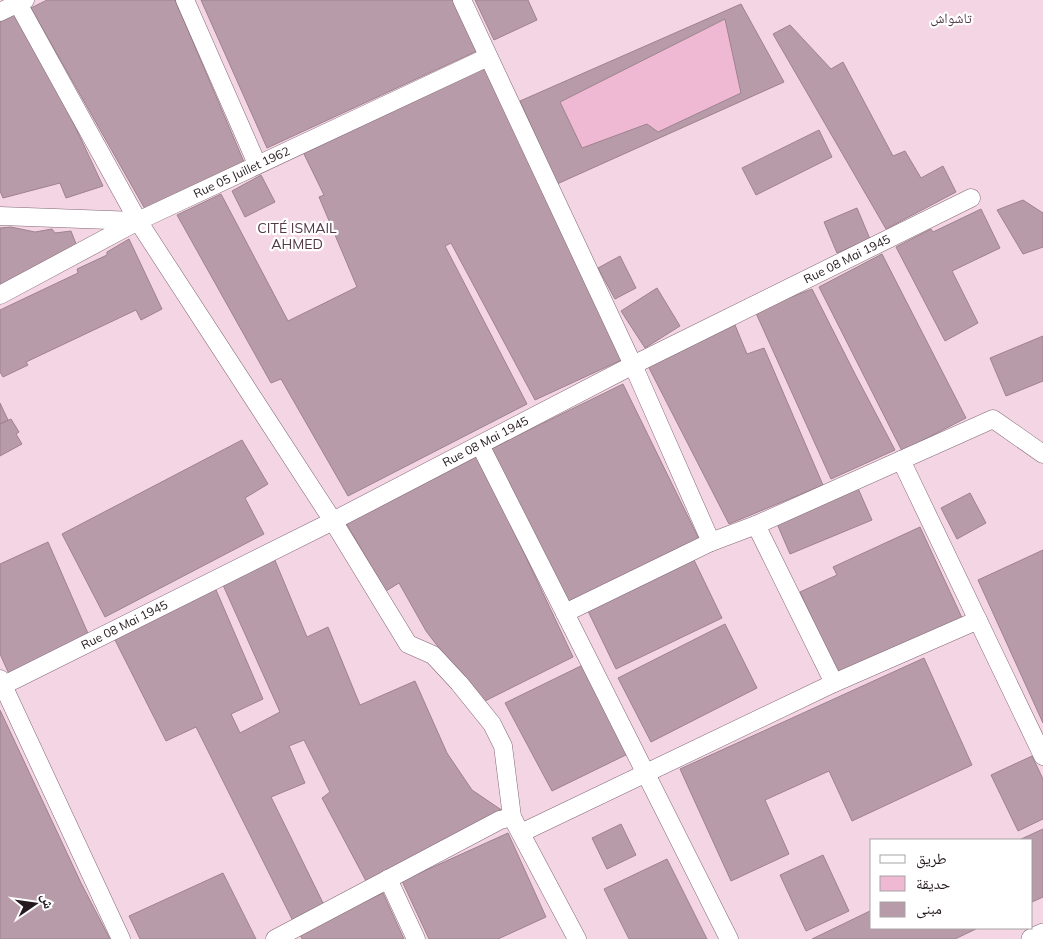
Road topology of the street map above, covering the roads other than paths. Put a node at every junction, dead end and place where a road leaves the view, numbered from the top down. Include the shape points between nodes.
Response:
1 (185, 0) edge
2 (462, 0) edge
3 (20, 1) edge
4 (0, 12) edge
5 (488, 57) junction
6 (257, 164) junction
7 (971, 198) dead end
8 (0, 216) edge
9 (138, 221) junction
10 (0, 295) edge
11 (633, 365) junction
12 (480, 445) junction
13 (1043, 454) edge
14 (901, 460) junction
15 (333, 521) junction
16 (756, 525) junction
17 (711, 542) junction
18 (564, 613) junction
19 (978, 620) junction
20 (834, 683) junction
21 (1, 684) edge
22 (1043, 756) edge
23 (645, 772) junction
24 (512, 817) junction
25 (521, 833) junction
26 (388, 879) junction
27 (1043, 934) edge
28 (121, 939) edge
29 (275, 939) edge
30 (416, 939) edge
31 (577, 939) edge
32 (729, 939) edge
33 (1032, 939) edge

1 - 6 street
2 - 5 street
3 - 4 street
3 - 9 street
5 - 6 street, Rue 05 Juillet 1962
5 - 11 street
6 - 9 street, Rue 05 Juillet 1962
7 - 11 street, Rue 08 Mai 1945
8 - 9 street
9 - 10 street, Rue 05 Juillet 1962
9 - 15 street
11 - 12 street, Rue 08 Mai 1945
11 - 17 street
12 - 15 street, Rue 08 Mai 1945
12 - 18 street
13 - 14 street via 993,420
14 - 16 street
14 - 19 street
15 - 21 street, Rue 08 Mai 1945
15 - 24 street via 408,644 433,655 492,724 503,746
16 - 17 street
16 - 20 street
17 - 18 street
18 - 23 street
19 - 20 street
19 - 22 street
20 - 23 street
21 - 28 street
23 - 25 street
23 - 32 street
24 - 25 street
24 - 26 street via 500,820
25 - 31 street
26 - 29 street
26 - 30 street
27 - 33 street

